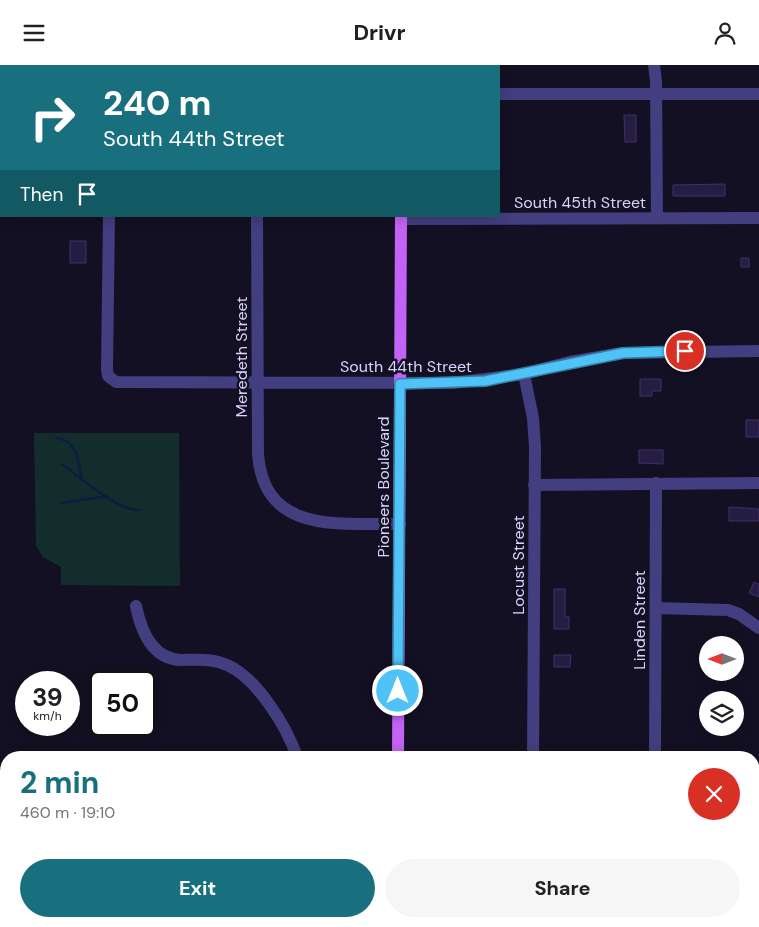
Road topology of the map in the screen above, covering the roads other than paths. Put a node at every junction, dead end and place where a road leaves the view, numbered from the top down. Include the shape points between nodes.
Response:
1 (654, 65) edge
2 (759, 94) edge
3 (500, 95) edge
4 (656, 95) junction
5 (109, 217) edge
6 (257, 217) edge
7 (401, 218) edge
8 (657, 218) junction
9 (759, 218) edge
10 (759, 351) edge
11 (524, 375) junction
12 (258, 382) junction
13 (400, 384) junction
14 (656, 483) junction
15 (759, 483) edge
16 (534, 485) junction
17 (400, 524) junction
18 (136, 606) dead end
19 (656, 608) junction
20 (759, 628) edge
21 (294, 751) edge
22 (398, 751) edge
23 (533, 751) edge
24 (656, 751) edge

1 - 4 street
2 - 4 street
3 - 4 street
4 - 8 street
5 - 12 street, South 44th Street via 107,369 111,380 123,383
6 - 12 street, Meredeth Street
7 - 8 street, South 45th Street
7 - 13 main road, Pioneers Boulevard
8 - 9 street, South 45th Street
10 - 11 street, South 44th Street via 623,353
11 - 13 street, South 44th Street via 485,381
11 - 16 street, Locust Street via 535,432
12 - 13 street, South 44th Street
12 - 17 street, Meredeth Street via 259,464 271,495 286,510 322,524
13 - 17 main road, Pioneers Boulevard
14 - 15 street
14 - 16 street
14 - 19 street, Linden Street
16 - 23 street, Locust Street
17 - 22 main road, Pioneers Boulevard
18 - 21 street via 140,626 149,642 161,653 178,659 219,662 248,681 276,715
19 - 20 street via 728,611 739,614
19 - 24 street, Linden Street

